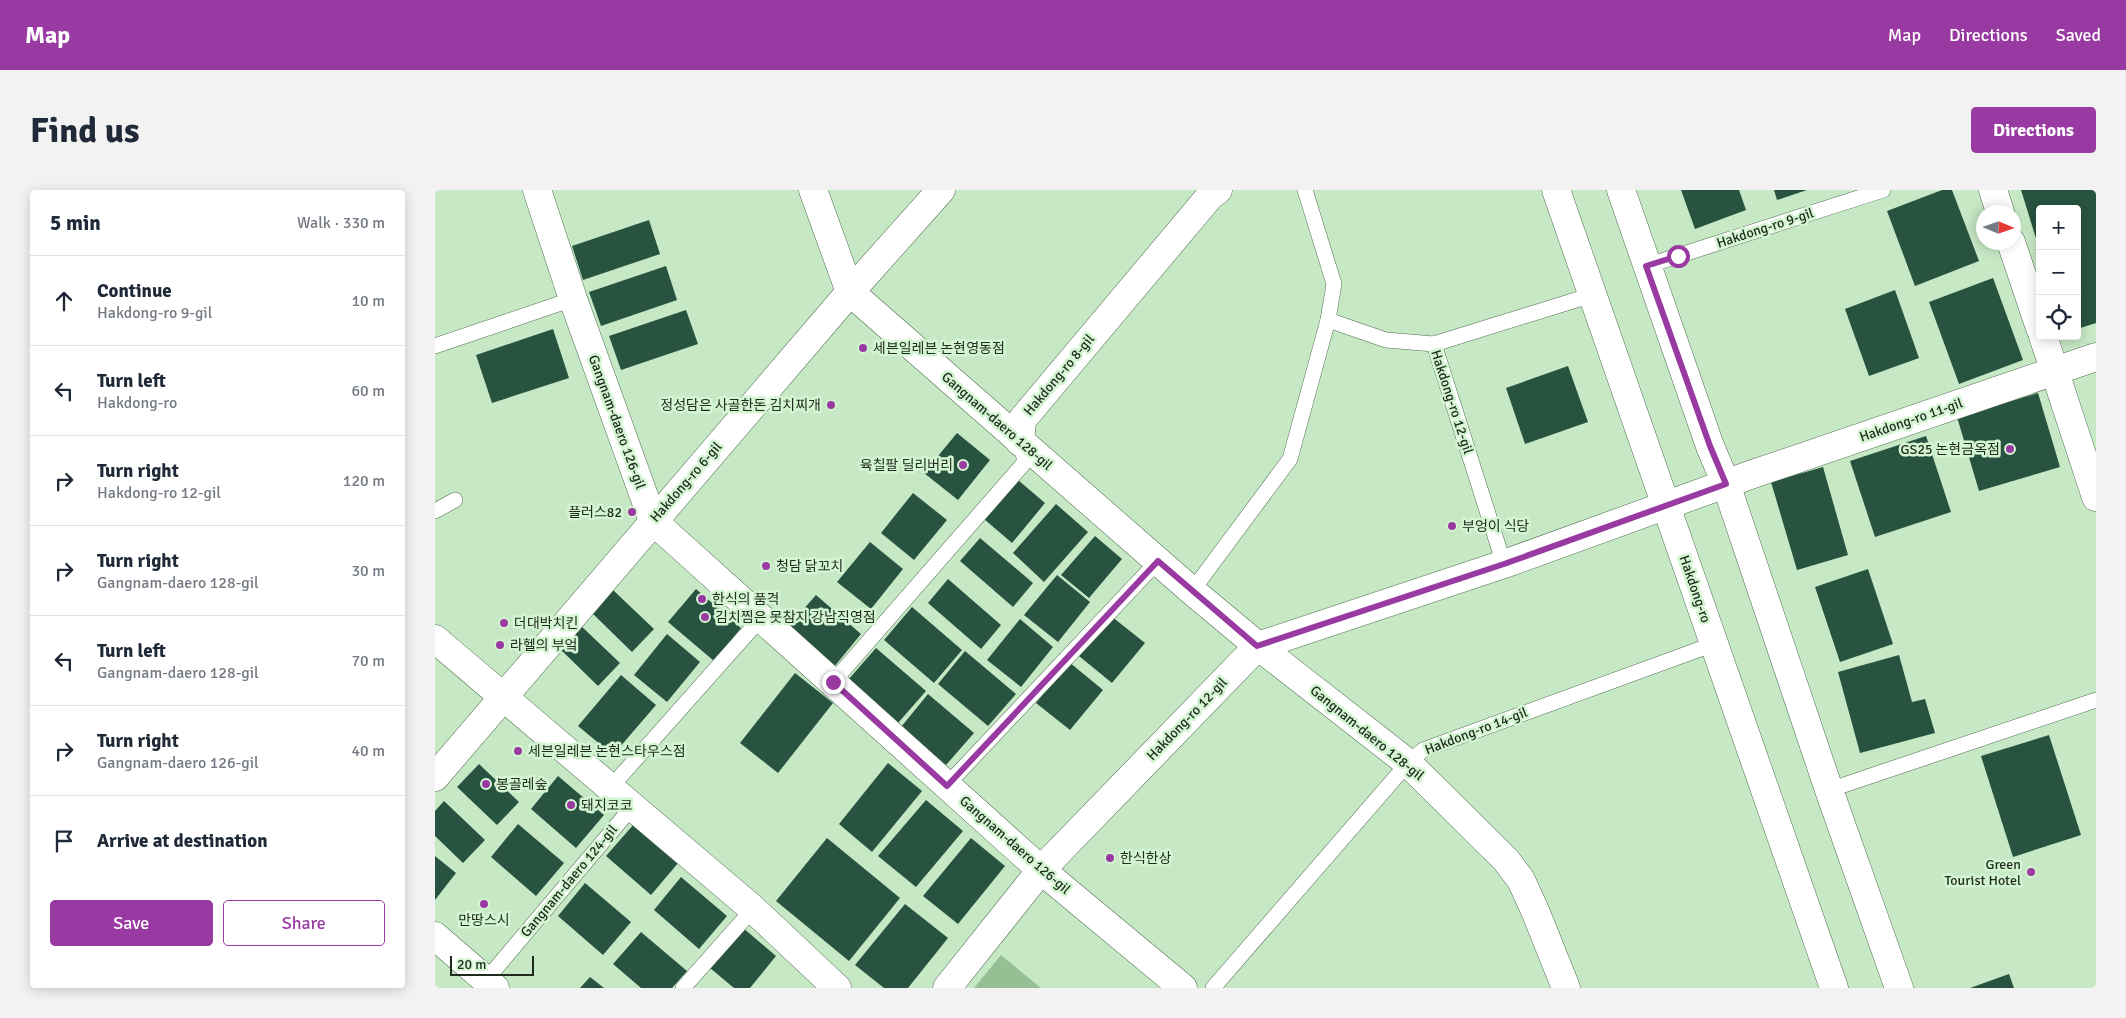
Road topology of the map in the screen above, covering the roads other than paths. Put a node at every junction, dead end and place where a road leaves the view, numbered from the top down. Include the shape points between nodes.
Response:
1 (537, 190) edge
2 (813, 190) edge
3 (941, 190) edge
4 (1219, 190) edge
5 (1305, 190) edge
6 (1556, 190) edge
7 (1621, 190) edge
8 (1883, 190) edge
9 (1993, 190) edge
10 (1998, 205) edge
11 (2014, 250) edge
12 (1646, 266) junction
13 (850, 292) junction
14 (1592, 295) junction
15 (573, 299) junction
16 (2036, 316) edge
17 (1328, 320) junction
18 (2044, 340) edge
19 (1434, 344) junction
20 (435, 346) edge
21 (2096, 358) edge
22 (2054, 371) junction
23 (1020, 442) junction
24 (1726, 484) junction
25 (2096, 497) edge
26 (455, 500) dead end
27 (1667, 505) junction
28 (435, 511) edge
29 (653, 521) junction
30 (1158, 561) junction
31 (1504, 564) junction
32 (1192, 591) junction
33 (761, 618) junction
34 (435, 639) edge
35 (1713, 644) junction
36 (1257, 646) junction
37 (833, 682) junction
38 (503, 698) junction
39 (2096, 700) edge
40 (1408, 763) junction
41 (435, 777) edge
42 (947, 786) junction
43 (611, 788) junction
44 (1829, 790) junction
45 (633, 806) junction
46 (1041, 870) junction
47 (753, 908) junction
48 (435, 936) edge
49 (491, 984) edge
50 (683, 988) edge
51 (837, 988) edge
52 (947, 988) edge
53 (1183, 988) edge
54 (1213, 988) edge
55 (1565, 988) edge
56 (1834, 988) edge
57 (1899, 988) edge

1 - 15 street, Gangnam-daero 126-gil
2 - 13 street, Gangnam-daero 128-gil
3 - 13 street, Hakdong-ro 6-gil
4 - 23 street, Hakdong-ro 8-gil via 1210,196 1022,420
5 - 17 lane via 1334,284
6 - 14 street, Hakdong-ro
7 - 12 street
8 - 12 lane, Hakdong-ro 9-gil
9 - 10 street
11 - 16 street
12 - 24 street
13 - 23 street, Gangnam-daero 128-gil
13 - 29 street, Hakdong-ro 6-gil
14 - 19 lane
14 - 27 street, Hakdong-ro
15 - 20 lane
15 - 29 street, Gangnam-daero 126-gil
17 - 19 lane, Hakdong-ro 12-gil via 1386,340
17 - 32 lane via 1290,459
18 - 22 street
19 - 31 lane, Hakdong-ro 12-gil
21 - 22 street, Hakdong-ro 11-gil
22 - 24 street, Hakdong-ro 11-gil
22 - 25 street
23 - 30 street, Gangnam-daero 128-gil
23 - 37 lane, Hakdong-ro 8-gil via 1025,462
24 - 27 street, Hakdong-ro 12-gil
24 - 44 street
26 - 28 lane
27 - 31 street, Hakdong-ro 12-gil
27 - 35 street, Hakdong-ro
29 - 33 street, Gangnam-daero 126-gil
29 - 38 street, Hakdong-ro 6-gil
30 - 32 street, Gangnam-daero 128-gil
30 - 42 lane
31 - 36 street, Hakdong-ro 12-gil
32 - 36 street, Gangnam-daero 128-gil
33 - 37 street, Gangnam-daero 126-gil
33 - 43 lane
34 - 38 street
35 - 40 lane, Hakdong-ro 14-gil via 1423,750
35 - 56 street, Hakdong-ro
36 - 40 street, Gangnam-daero 128-gil
36 - 46 street, Hakdong-ro 12-gil
37 - 42 street, Gangnam-daero 126-gil
38 - 41 street, Hakdong-ro 6-gil
38 - 43 street
39 - 44 lane
40 - 54 lane, Hakdong-ro 14-gil
40 - 55 street, Gangnam-daero 128-gil via 1506,860 1521,880
42 - 46 street, Gangnam-daero 126-gil
43 - 45 street
44 - 57 street
45 - 47 street
45 - 49 lane, Gangnam-daero 124-gil
46 - 52 street, Hakdong-ro 12-gil
46 - 53 street, Gangnam-daero 126-gil
47 - 50 lane
47 - 51 street
48 - 49 street

